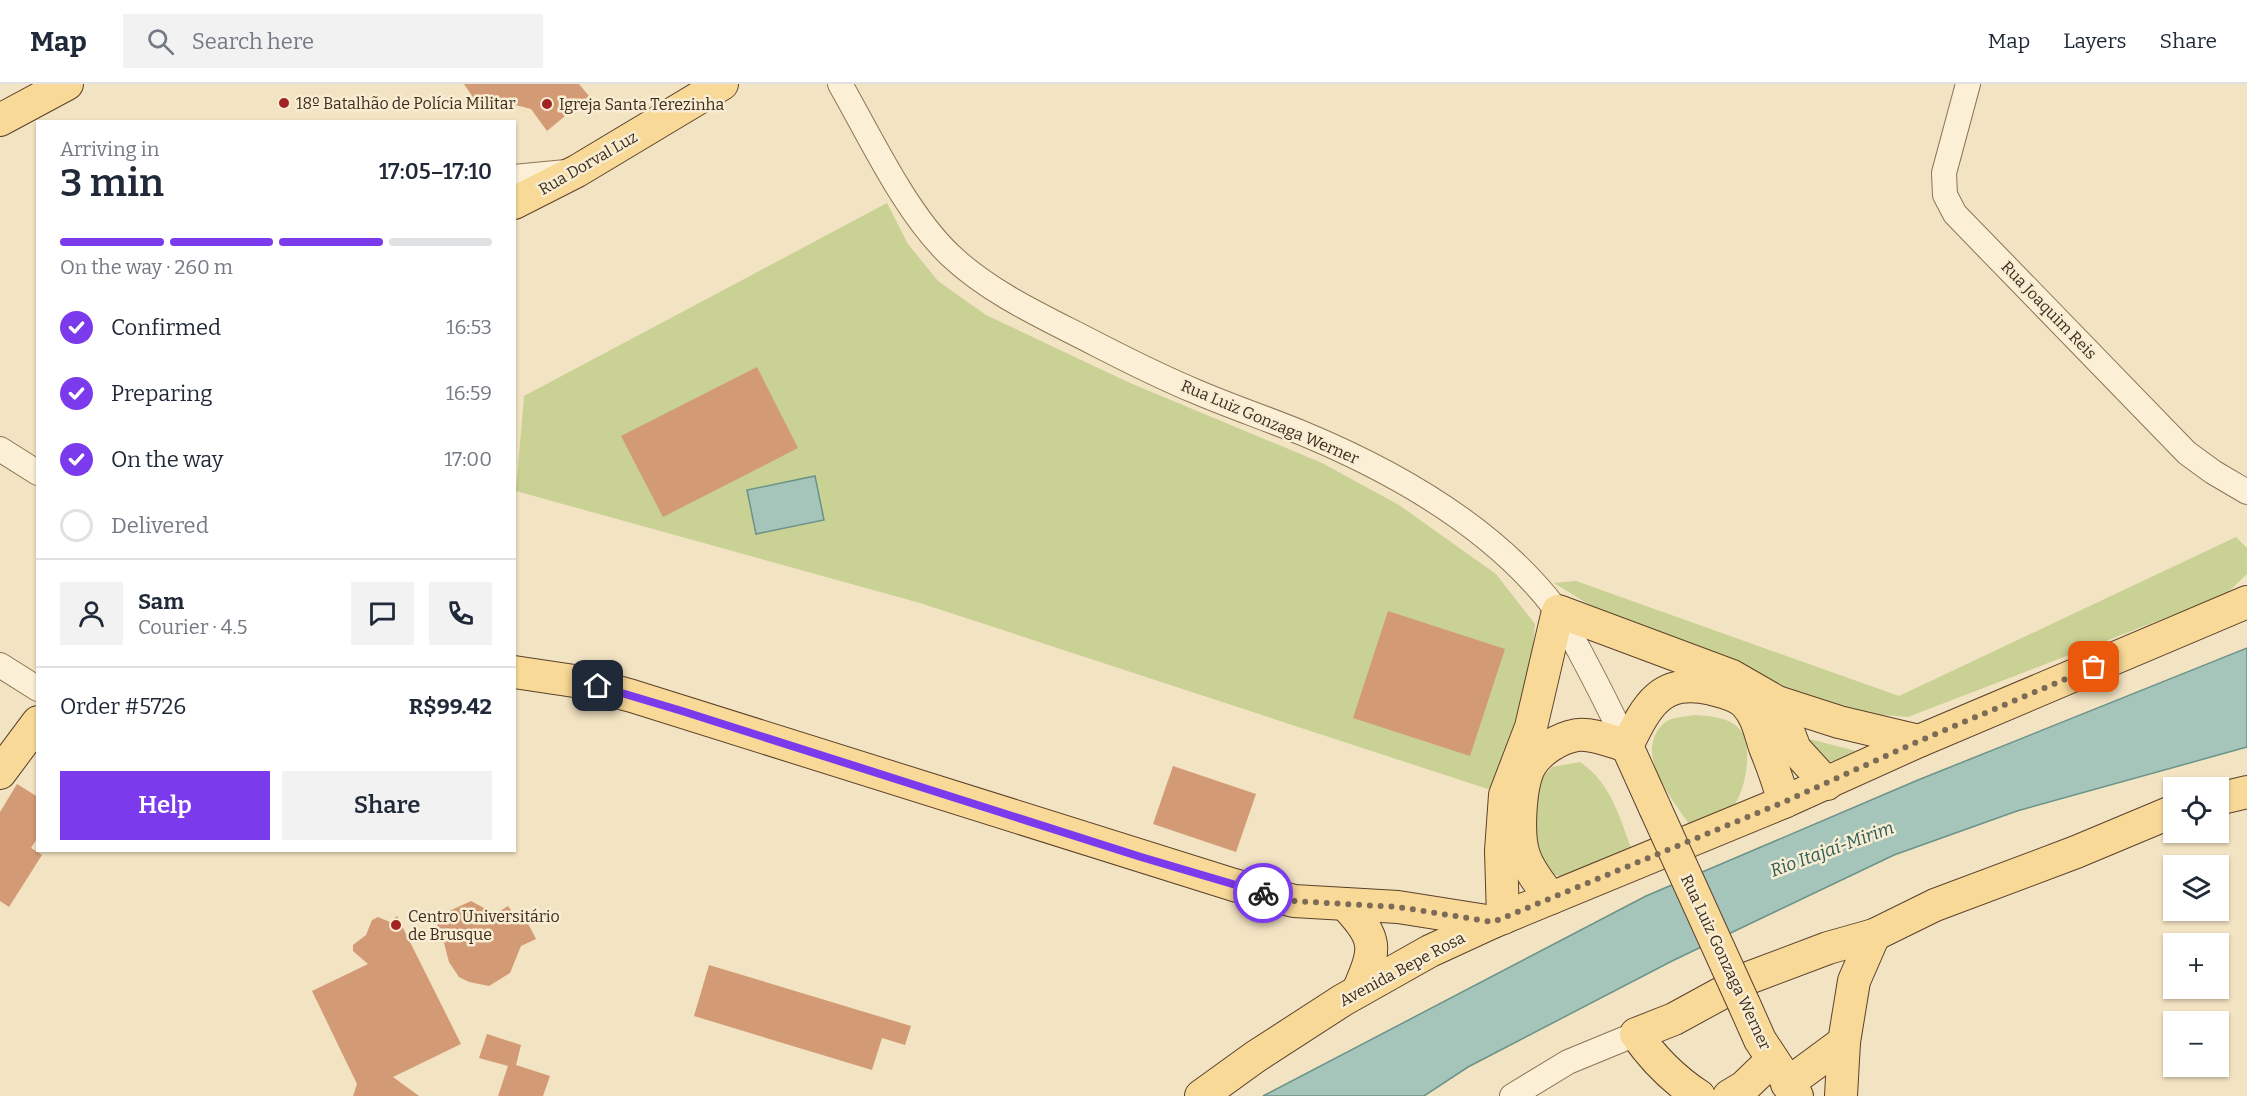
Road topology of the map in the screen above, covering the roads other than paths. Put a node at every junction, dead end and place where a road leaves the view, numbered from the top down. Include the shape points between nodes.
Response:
1 (67, 84) edge
2 (722, 84) edge
3 (840, 84) edge
4 (1968, 84) edge
5 (0, 120) edge
6 (577, 171) junction
7 (516, 177) edge
8 (516, 202) edge
9 (0, 449) edge
10 (36, 472) edge
11 (2247, 492) edge
12 (2247, 602) edge
13 (1558, 611) junction
14 (0, 665) edge
15 (516, 672) edge
16 (36, 688) edge
17 (1777, 702) junction
18 (36, 725) edge
19 (1919, 741) junction
20 (1627, 746) junction
21 (36, 762) edge
22 (1, 771) edge
23 (1827, 784) junction
24 (2247, 792) edge
25 (2229, 796) edge
26 (1784, 802) junction
27 (2163, 816) edge
28 (1551, 898) junction
29 (1345, 904) junction
30 (1498, 920) junction
31 (1874, 935) junction
32 (1828, 948) junction
33 (1854, 981) junction
34 (1358, 991) junction
35 (1674, 1019) junction
36 (1636, 1034) junction
37 (1844, 1042) junction
38 (1665, 1071) junction
39 (1785, 1080) edge
40 (1201, 1096) edge
41 (1512, 1096) edge
42 (1699, 1096) edge
43 (1729, 1096) edge
44 (1841, 1096) edge

1 - 5 main road
2 - 6 main road, Rua Dorval Luz
3 - 13 street, Rua Luiz Gonzaga Werner via 912,207 948,254 971,273 1038,314 1155,374 1302,433 1385,472 1487,539
4 - 11 street, Rua Joaquim Reis via 1944,173 1945,195 1955,214 2187,453
6 - 7 street
6 - 8 main road, Rua Dorval Luz
9 - 10 street
12 - 19 main road, Avenida Bepe Rosa
13 - 17 main road via 1732,676
13 - 20 street, Rua Luiz Gonzaga Werner
13 - 30 main road via 1532,727 1506,795
14 - 16 street
15 - 29 main road via 581,682 632,696 1234,885 1294,901
17 - 19 main road
17 - 23 main road via 1795,749
18 - 22 main road
19 - 23 main road, Avenida Bepe Rosa
20 - 26 main road via 1640,720 1668,689 1695,685 1727,693 1745,703 1758,723
20 - 28 main road via 1579,735 1552,742 1529,767 1521,799 1523,853
20 - 39 main road, Rua Luiz Gonzaga Werner, bridge via 1760,1040
21 - 22 main road
23 - 26 main road, Avenida Bepe Rosa
24 - 25 main road
26 - 28 main road, Avenida Bepe Rosa
27 - 31 main road via 1935,905
28 - 30 main road, Avenida Bepe Rosa
29 - 30 main road
29 - 34 main road via 1371,938 1372,952
30 - 34 main road, Avenida Bepe Rosa via 1430,951
31 - 32 main road
31 - 33 main road
32 - 33 main road
32 - 35 main road via 1751,977
33 - 37 main road
34 - 40 main road, Avenida Bepe Rosa
35 - 36 main road
35 - 38 main road
36 - 38 main road
36 - 41 street via 1568,1062
37 - 39 main road
37 - 44 main road
38 - 42 main road
39 - 43 main road via 1744,1087

